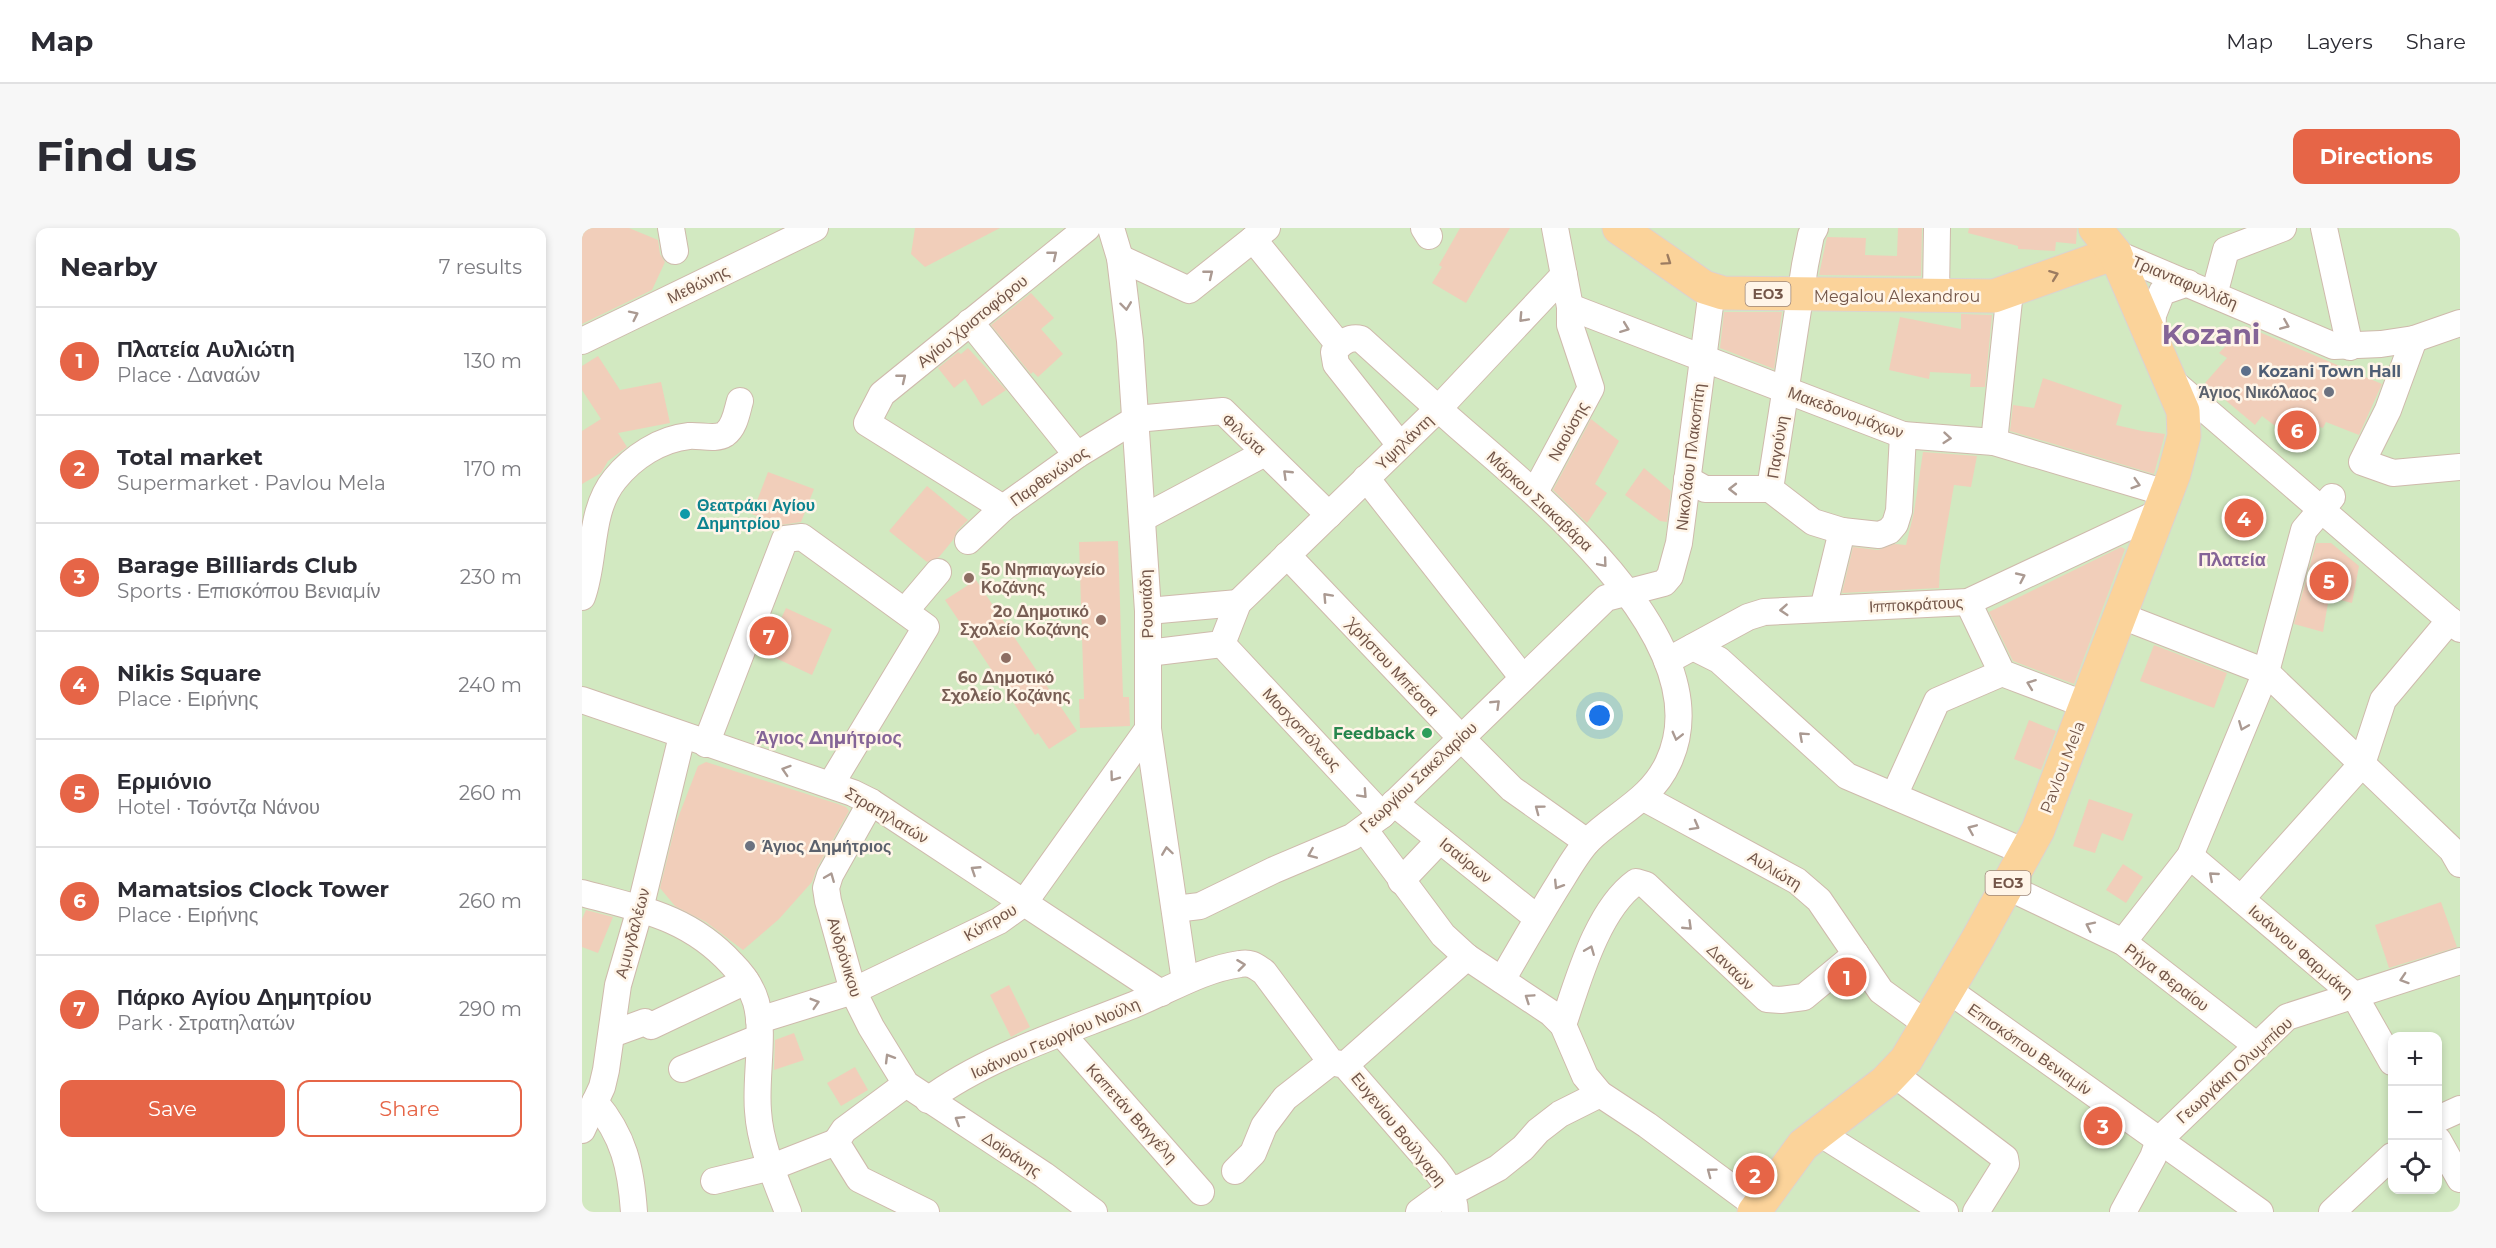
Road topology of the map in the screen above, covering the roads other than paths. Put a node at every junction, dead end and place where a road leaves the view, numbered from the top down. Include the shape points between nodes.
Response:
1 (815, 228) edge
2 (1087, 228) edge
3 (1111, 228) edge
4 (1556, 228) edge
5 (1815, 228) edge
6 (1936, 228) edge
7 (2095, 228) edge
8 (2283, 228) edge
9 (2324, 228) edge
10 (1622, 229) edge
11 (1260, 234) edge
12 (2118, 241) edge
13 (1120, 258) junction
14 (1564, 275) junction
15 (2187, 283) junction
16 (1712, 290) junction
17 (2010, 291) junction
18 (1801, 295) junction
19 (1936, 295) junction
20 (2214, 295) junction
21 (1570, 307) junction
22 (970, 322) junction
23 (2460, 322) edge
24 (2152, 338) junction
25 (2414, 339) junction
26 (582, 341) edge
27 (1339, 345) junction
28 (2350, 347) junction
29 (1703, 358) junction
30 (2172, 381) junction
31 (1786, 390) junction
32 (740, 401) dead end
33 (1438, 408) junction
34 (1136, 419) junction
35 (1903, 435) junction
36 (1994, 442) junction
37 (1400, 445) junction
38 (1265, 453) junction
39 (1077, 455) junction
40 (2460, 467) edge
41 (1366, 478) junction
42 (1687, 479) junction
43 (1770, 489) junction
44 (1535, 492) junction
45 (2162, 503) junction
46 (2327, 503) junction
47 (1003, 508) junction
48 (1329, 515) junction
49 (1143, 518) junction
50 (1842, 531) junction
51 (968, 541) dead end
52 (1287, 555) junction
53 (938, 572) dead end
54 (1627, 591) junction
55 (582, 597) edge
56 (1968, 602) junction
57 (1238, 603) junction
58 (1823, 609) junction
59 (1148, 611) junction
60 (904, 612) junction
61 (2119, 615) junction
62 (2455, 624) edge
63 (1222, 644) junction
64 (1693, 647) junction
65 (1148, 653) junction
66 (1667, 661) junction
67 (2266, 672) junction
68 (2002, 673) junction
69 (1523, 678) junction
70 (582, 700) edge
71 (2086, 705) junction
72 (1148, 729) junction
73 (1461, 738) junction
74 (694, 740) junction
75 (2362, 764) junction
76 (831, 784) junction
77 (1894, 796) junction
78 (1644, 798) junction
79 (871, 802) junction
80 (1380, 815) junction
81 (1440, 840) junction
82 (1587, 842) junction
83 (2457, 851) edge
84 (2025, 852) junction
85 (2190, 856) junction
86 (1401, 880) junction
87 (2006, 886) junction
88 (582, 893) edge
89 (2241, 899) junction
90 (1024, 903) junction
91 (640, 909) junction
92 (1175, 909) junction
93 (1538, 918) junction
94 (2123, 942) junction
95 (1856, 954) junction
96 (1467, 957) junction
97 (2460, 962) edge
98 (1502, 980) junction
99 (746, 981) junction
100 (1185, 981) junction
101 (1947, 989) junction
102 (853, 992) junction
103 (1161, 993) junction
104 (2354, 995) junction
105 (1563, 1025) junction
106 (1928, 1025) junction
107 (759, 1029) junction
108 (612, 1034) junction
109 (1062, 1034) junction
110 (2256, 1045) junction
111 (2388, 1055) edge
112 (1338, 1063) junction
113 (682, 1069) dead end
114 (1894, 1074) junction
115 (906, 1084) junction
116 (1600, 1094) junction
117 (928, 1100) junction
118 (595, 1102) junction
119 (2460, 1110) edge
120 (2442, 1117) edge
121 (582, 1130) edge
122 (1818, 1132) junction
123 (2159, 1140) junction
124 (836, 1142) junction
125 (2442, 1147) edge
126 (2388, 1160) edge
127 (772, 1167) junction
128 (1234, 1171) dead end
129 (2460, 1179) edge
130 (714, 1181) dead end
131 (1201, 1192) dead end
132 (1452, 1201) edge
133 (1756, 1209) edge
134 (634, 1212) edge
135 (788, 1212) edge
136 (926, 1212) edge
137 (1094, 1212) edge
138 (1419, 1212) edge
139 (1945, 1212) edge
140 (1976, 1212) edge
141 (2123, 1212) edge
142 (2260, 1212) edge
143 (2332, 1212) edge

26 -> 1 street, Μεθώνης
22 -> 2 street, Αγίου Χριστοφόρου
3 - 13 street, Ρουσιάδη
4 - 14 street, Ναούσης
5 - 18 street, Παγούνη
6 - 19 street
7 - 12 main road, ΕΟ3
8 - 20 street via 2226,250
9 - 28 street
10 -> 16 main road, Megalou Alexandrou / ΕΟ3
13 -> 11 street via 1189,290
11 - 27 street
12 - 15 street, Τριανταφυλλίδη
17 -> 12 main road, Megalou Alexandrou / ΕΟ3
12 - 24 main road, Pavlou Mela / ΕΟ3
13 -> 34 street, Ρουσιάδη
14 - 21 street, Ναούσης
14 -> 33 street, Υψηλάντη
15 - 20 street, Τριανταφυλλίδη
15 - 24 street via 2162,292 2153,315
16 - 18 main road, Megalou Alexandrou / ΕΟ3
16 - 29 street, Νικολάου Πλακοπίτη
17 - 19 main road, Megalou Alexandrou / ΕΟ3 via 1994,296
17 - 36 street
18 - 19 main road, Megalou Alexandrou / ΕΟ3
18 - 31 street, Παγούνη
20 -> 28 street, Τριανταφυλλίδη via 2334,346
21 -> 29 street, Μακεδονομάχων
21 - 44 street, Ναούσης via 1570,326 1591,388
22 - 39 street
47 -> 22 street, Αγίου Χριστοφόρου via 867,423 882,394
23 - 25 street, Τριανταφυλλίδη
24 - 30 main road, Pavlou Mela / ΕΟ3
25 - 28 street, Τριανταφυλλίδη
25 - 40 street via 2384,419 2362,462 2393,473
27 - 33 street, Μάρκου Σιακαβάρα via 1361,339
27 - 37 street via 1334,352 1336,364
29 - 31 street, Μακεδονομάχων
29 - 42 street, Νικολάου Πλακοπίτη
30 - 45 main road, Pavlou Mela / ΕΟ3 via 2183,411 2184,436
30 - 46 street
31 - 35 street, Μακεδονομάχων
31 - 43 street, Παγούνη
32 - 55 street via 726,434 688,436 650,450 639,455 614,481 598,516
33 - 37 street, Υψηλάντη
33 - 44 street, Μάρκου Σιακαβάρα
34 - 38 street, Φιλώτα via 1223,411
34 - 39 street, Παρθενώνος
34 - 49 street, Ρουσιάδη
35 -> 36 street, Μακεδονομάχων
35 - 50 street via 1895,524 1879,535
36 -> 45 street, Μακεδονομάχων
37 - 41 street, Υψηλάντη
48 -> 38 street, Φιλώτα
38 - 49 street
39 - 47 street, Παρθενώνος
41 - 48 street, Υψηλάντη
41 - 69 street
43 -> 42 street via 1705,489
42 - 54 street, Νικολάου Πλακοπίτη via 1679,543 1670,576 1664,583
43 - 50 street via 1813,522
44 -> 54 street, Μάρκου Σιακαβάρα via 1584,540
56 -> 45 street, Ιπποκράτους
45 - 61 main road, Pavlou Mela / ΕΟ3
46 - 62 street
46 - 67 street via 2304,530
47 - 51 street, Παρθενώνος
48 - 52 street, Υψηλάντη
49 - 59 street, Ρουσιάδη
50 - 58 street
52 - 57 street, Υψηλάντη
73 -> 52 street, Χρήστου Μπέσσα
53 - 60 street
54 - 66 street, Μάρκου Σιακαβάρα
54 - 69 street, Γεωργίου Σακελαρίου via 1606,598
56 - 58 street, Ιπποκράτους
56 - 68 street
57 - 59 street
57 - 63 street, Υψηλάντη
58 -> 64 street, Ιπποκράτους via 1764,612
59 - 65 street, Ρουσιάδη
60 - 74 street, Αμυγδαλέων via 802,537 785,539
60 - 76 street via 926,627
61 - 67 street
61 - 71 main road, Pavlou Mela / ΕΟ3
62 - 75 street via 2383,700
63 - 65 street
63 -> 80 street, Μοσχοπόλεως
64 - 66 street, Ιπποκράτους
77 -> 64 street via 1847,776 1719,660
65 - 72 street, Ρουσιάδη
66 -> 78 street, Μάρκου Σιακαβάρα via 1679,705 1677,738 1658,782
67 - 75 street
67 -> 85 street
71 -> 68 street
68 - 77 street via 1937,701
73 -> 69 street, Γεωργίου Σακελαρίου
70 - 74 street, Στρατηλατών
71 - 84 main road, Pavlou Mela / ΕΟ3 via 2042,820
72 -> 90 street, Κύπρου
92 -> 72 street, Ρουσιάδη
73 - 80 street, Γεωργίου Σακελαρίου
82 -> 73 street, Χρήστου Μπέσσα via 1512,789
76 -> 74 street, Στρατηλατών
74 - 91 street, Αμυγδαλέων
75 - 83 street
75 - 89 street
76 - 79 street, Στρατηλατών
84 -> 77 street
78 - 82 street, Μάρκου Σιακαβάρα
78 -> 95 street, Αυλιώτη via 1797,881 1819,900
90 -> 79 street, Στρατηλατών
102 -> 79 street, Ανδρόνικου via 826,888
80 - 81 street, Ισαύρων
80 - 86 street
80 -> 92 street, Γεωργίου Σακελαρίου via 1352,837 1200,906
81 - 86 street
81 - 93 street, Ισαύρων
82 -> 93 street, Μάρκου Σιακαβάρα
84 - 87 main road, Pavlou Mela / ΕΟ3
89 -> 85 street, Ιωάννου Φαρμάκη
85 - 94 street
86 - 96 street via 1443,935
94 -> 87 street, Ρήγα Φεραίου
87 - 101 main road, Pavlou Mela / ΕΟ3
88 - 91 street
89 - 104 street, Ιωάννου Φαρμάκη
90 - 102 street, Κύπρου via 999,921
90 - 103 street, Στρατηλατών
91 - 99 street via 707,939
91 - 108 street, Αμυγδαλέων via 618,985
92 - 100 street, Ρουσιάδη
93 - 98 street, Μάρκου Σιακαβάρα
94 - 110 street, Ρήγα Φεραίου
105 -> 95 street, Δαναών via 1602,924 1636,882 1646,885 1767,999 1804,997
95 - 106 street, Αυλιώτη via 1881,991
96 - 98 street
96 - 112 street
97 -> 104 street, Γεωργάκη Ολυμπίου
105 -> 98 street
99 - 107 street via 757,1004
99 - 108 street via 651,1026 645,1022
100 - 103 street, Ιωάννου Γεωργίου Νούλη
100 -> 112 street, Ευγενίου Βούλγαρη via 1250,963 1264,972
101 - 106 main road, Pavlou Mela / ΕΟ3
101 - 123 street, Επισκόπου Βενιαμίν
107 -> 102 street, Κύπρου
115 -> 102 street, Ανδρόνικου
103 - 109 street, Ιωάννου Γεωργίου Νούλη
104 - 110 street, Γεωργάκη Ολυμπίου via 2287,1017
104 - 111 street, Ιωάννου Φαρμάκη
105 - 116 street via 1585,1076
106 - 114 main road, Pavlou Mela / ΕΟ3
107 - 113 street, Κύπρου
107 - 127 street via 758,1113
108 - 118 street, Αμυγδαλέων
109 - 117 street, Ιωάννου Γεωργίου Νούλη via 974,1070
109 - 131 street, Καπετάν Βαγγέλη
110 - 123 street, Γεωργάκη Ολυμπίου
112 - 128 street via 1285,1098 1263,1126 1253,1153
112 - 132 street, Ευγενίου Βούλγαρη via 1444,1179
114 - 122 main road, Pavlou Mela / ΕΟ3
114 - 140 street via 2005,1158 2006,1164
115 - 117 street, Ανδρόνικου
115 - 124 street via 844,1130
116 - 132 street via 1560,1114 1498,1168 1462,1187
133 -> 116 street
137 -> 117 street, Δοϊράνης
118 - 121 street, Αμυγδαλέων
118 - 134 street via 612,1121 627,1157
119 - 120 street
122 - 133 main road, Pavlou Mela / ΕΟ3 via 1799,1150
122 - 139 street
123 - 141 street, Γεωργάκη Ολυμπίου
123 - 142 street, Επισκόπου Βενιαμίν
124 - 127 street
124 - 136 street via 859,1179
125 - 129 street
126 - 143 street
127 - 130 street
127 - 135 street
132 - 138 street

